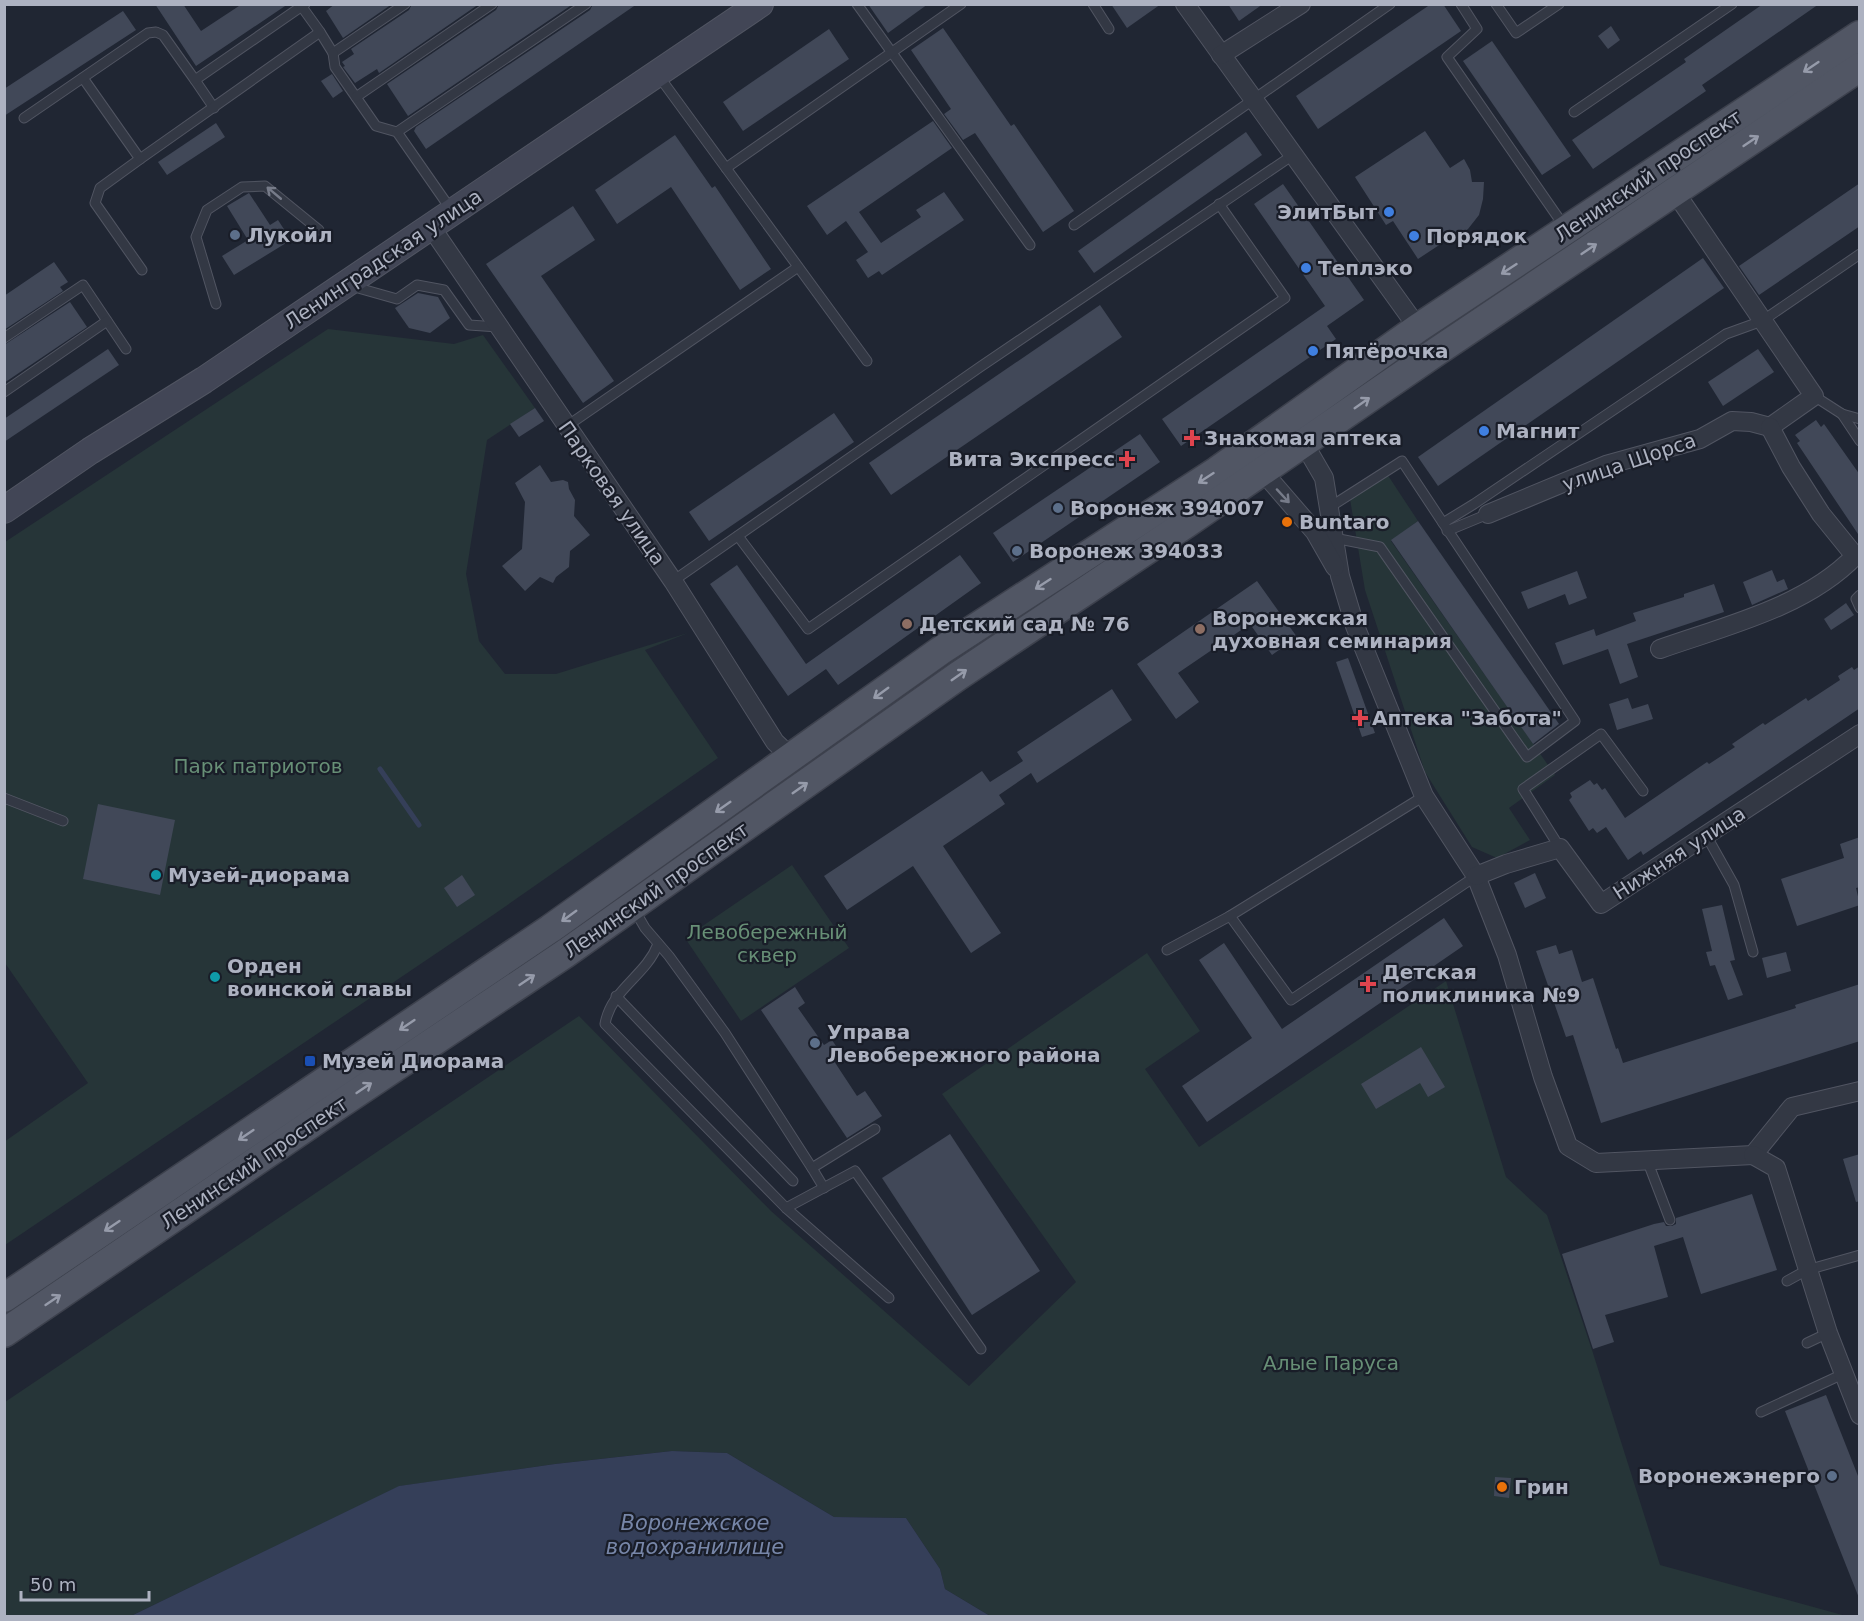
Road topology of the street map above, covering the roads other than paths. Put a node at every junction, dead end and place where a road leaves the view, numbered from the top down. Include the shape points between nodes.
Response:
1 (405, 4) edge
2 (492, 4) edge
3 (586, 4) edge
4 (760, 4) edge
5 (857, 4) edge
6 (961, 4) edge
7 (1093, 4) edge
8 (1185, 4) edge
9 (1301, 4) edge
10 (1390, 4) edge
11 (1461, 4) edge
12 (1496, 4) edge
13 (1559, 4) edge
14 (1732, 4) edge
15 (304, 6) edge
16 (1110, 29) dead end
17 (320, 32) junction
18 (1860, 35) edge
19 (333, 53) junction
20 (891, 53) junction
21 (1221, 55) junction
22 (1860, 67) edge
23 (658, 74) junction
24 (83, 78) junction
25 (195, 80) junction
26 (356, 97) junction
27 (1254, 100) junction
28 (214, 108) junction
29 (1574, 112) dead end
30 (24, 118) dead end
31 (397, 132) junction
32 (1293, 155) junction
33 (140, 159) junction
34 (726, 168) junction
35 (1675, 192) junction
36 (1219, 204) junction
37 (453, 212) junction
38 (1074, 225) dead end
39 (431, 227) junction
40 (319, 230) dead end
41 (1567, 230) junction
42 (1030, 245) dead end
43 (1860, 254) edge
44 (798, 267) junction
45 (142, 270) dead end
46 (346, 285) junction
47 (216, 304) dead end
48 (107, 321) junction
49 (1762, 321) junction
50 (498, 327) junction
51 (1418, 328) junction
52 (4, 338) edge
53 (126, 349) dead end
54 (867, 362) dead end
55 (4, 392) edge
56 (1814, 396) junction
57 (1842, 414) junction
58 (1860, 419) edge
59 (567, 426) junction
60 (1770, 427) junction
61 (1297, 432) junction
62 (1860, 441) edge
63 (1254, 461) junction
64 (1330, 507) junction
65 (4, 510) edge
66 (1488, 514) joint
67 (1445, 527) junction
68 (738, 536) junction
69 (1334, 538) junction
70 (1857, 558) edge
71 (1340, 576) junction
72 (673, 581) junction
73 (1860, 595) edge
74 (1860, 608) edge
75 (1660, 649) dead end
76 (1860, 734) edge
77 (792, 758) junction
78 (1643, 791) dead end
79 (1424, 796) junction
80 (4, 798) edge
81 (63, 821) dead end
82 (1706, 835) junction
83 (1560, 848) junction
84 (1476, 876) junction
85 (616, 881) junction
86 (632, 907) junction
87 (1230, 916) junction
88 (658, 944) junction
89 (1167, 950) dead end
90 (1753, 952) dead end
91 (616, 996) junction
92 (1860, 1091) edge
93 (875, 1129) dead end
94 (1753, 1155) junction
95 (1647, 1160) junction
96 (812, 1168) junction
97 (793, 1181) dead end
98 (824, 1188) junction
99 (786, 1208) junction
100 (1670, 1220) dead end
101 (1860, 1255) edge
102 (1807, 1270) junction
103 (1787, 1281) dead end
104 (4, 1298) edge
105 (889, 1298) dead end
106 (4, 1333) edge
107 (1828, 1333) junction
108 (1807, 1343) dead end
109 (981, 1348) dead end
110 (1843, 1374) junction
111 (1858, 1405) edge
112 (1761, 1412) dead end

1 - 19 lane
2 - 26 lane
3 - 31 lane
4 - 23 main road, Ленинградская улица
5 - 20 lane
6 - 20 lane
7 - 16 lane
8 - 21 street
9 - 21 street
10 - 27 lane
11 - 41 lane via 1477,29 1447,57
12 - 13 lane via 1516,33
14 - 29 lane
15 - 17 lane
15 - 25 lane
17 - 19 lane
17 - 28 lane
18 -> 41 main road, Ленинский проспект
19 - 26 lane via 335,67
20 - 34 lane
20 - 42 lane
21 - 27 street
35 -> 22 main road, Ленинский проспект
23 - 34 lane
23 - 37 main road, Ленинградская улица
24 - 25 lane via 148,33 156,32 163,34
24 - 30 lane
24 - 33 lane
25 - 28 lane
26 - 31 lane via 376,126
27 - 32 street
27 - 38 lane
28 - 33 lane
31 - 37 lane
32 - 36 lane
32 - 51 street
33 - 45 lane via 100,188 95,203
34 - 44 lane
35 - 49 street
61 -> 35 main road, Ленинский проспект via 1436,352
36 - 68 lane
36 - 68 lane via 1285,298 818,623 808,629
37 - 39 main road, Ленинградская улица
39 - 46 main road, Ленинградская улица
39 - 50 street, Парковая улица
40 -> 47 lane via 265,186 242,188 207,210 196,237
41 -> 51 main road, Ленинский проспект
43 - 49 lane
44 - 54 lane
44 - 59 lane
46 - 50 lane via 397,299 417,285 444,290 469,325
46 - 65 main road, Ленинградская улица
48 - 52 lane via 83,285
48 - 53 lane
48 - 55 lane
49 - 56 street
49 - 67 lane via 1726,334
50 - 59 street, Парковая улица
51 - 61 main road, Ленинский проспект
56 - 57 lane
56 - 60 street
57 - 58 lane
57 - 62 lane
59 - 72 street, Парковая улица
60 - 66 street, улица Щорса via 1732,421 1700,438 1606,465
60 - 70 street via 1821,514
61 - 63 main road, Ленинский проспект
61 - 64 street via 1324,478
63 -> 71 street via 1315,532
63 -> 77 main road, Ленинский проспект via 940,651
86 -> 63 main road, Ленинский проспект
64 - 67 lane via 1402,461
64 - 69 street
66 - 67 lane
67 - 69 lane via 1575,721 1527,757 1380,547
68 - 72 lane
69 - 71 street
70 - 75 street via 1797,598
71 - 79 street
72 - 77 street, Парковая улица via 775,742
73 - 74 lane via 1856,599
76 - 82 street, Нижняя улица
77 -> 85 main road, Ленинский проспект
78 - 83 lane via 1601,734 1524,789
79 - 84 street
79 - 87 lane
80 - 81 lane
82 - 83 street, Нижняя улица via 1601,904
82 - 90 lane via 1734,885
83 - 84 street
84 - 87 lane via 1291,1000
84 - 95 street via 1507,955 1568,1146 1596,1162
85 - 86 main road
85 -> 104 main road, Ленинский проспект
86 - 88 lane
106 -> 86 main road, Ленинский проспект
87 - 89 lane
88 - 91 lane via 652,959
88 - 96 lane via 725,1033
91 - 97 lane
91 - 99 lane via 605,1024
92 - 94 street via 1791,1107
93 - 96 lane
94 - 95 street
94 - 102 street via 1776,1168
95 - 100 lane
96 - 98 lane
98 - 99 lane
98 - 109 lane via 855,1171
99 - 105 lane
101 - 102 lane
102 - 103 lane
102 - 107 street
107 - 108 lane
107 - 110 street
110 - 111 street
110 - 112 lane

